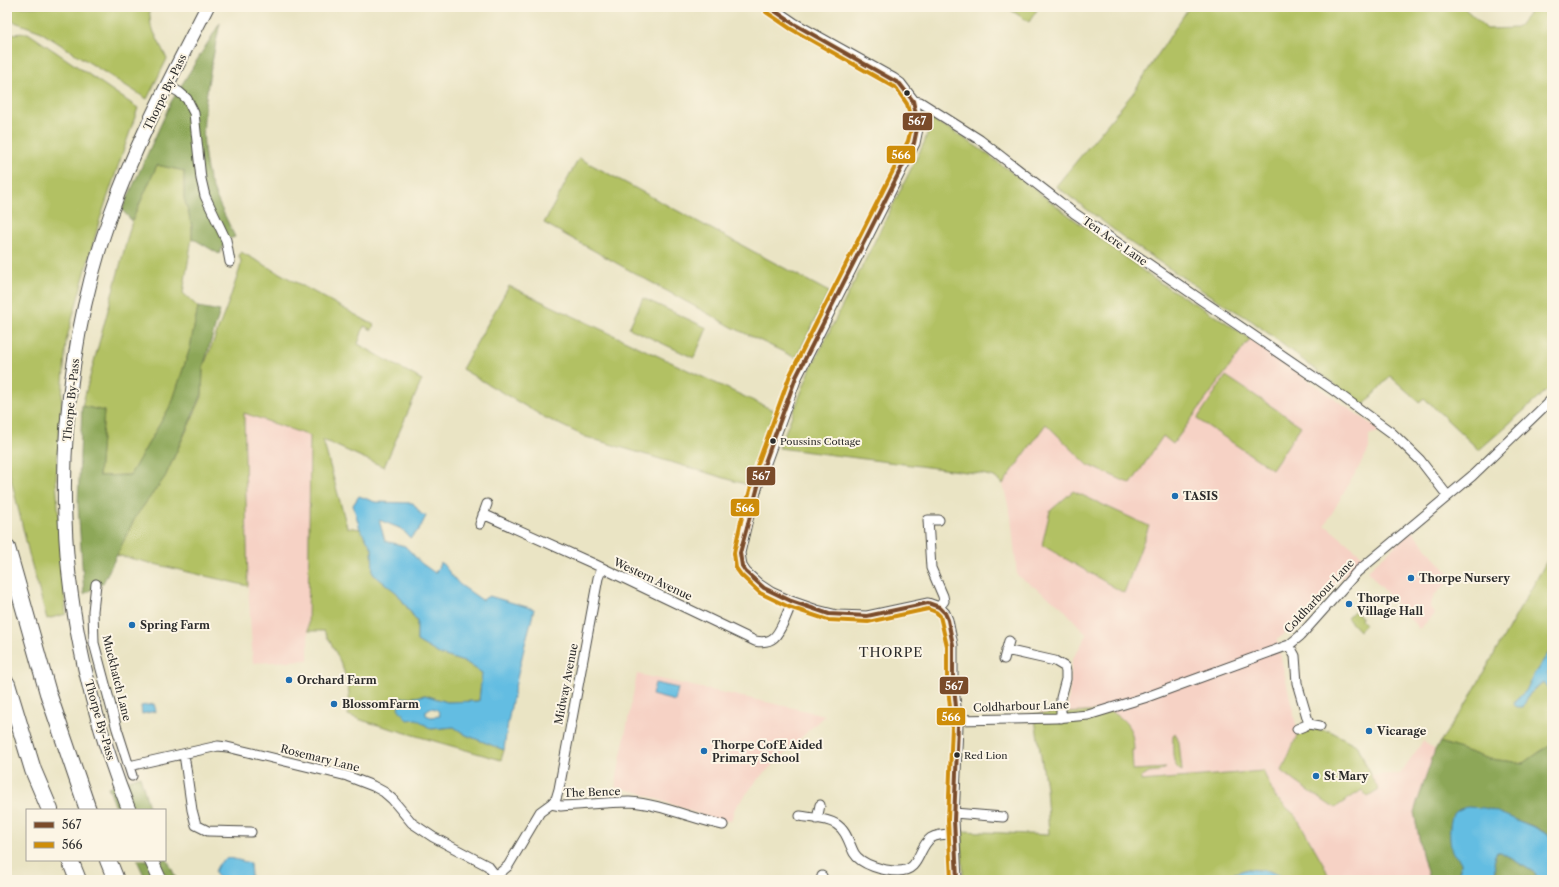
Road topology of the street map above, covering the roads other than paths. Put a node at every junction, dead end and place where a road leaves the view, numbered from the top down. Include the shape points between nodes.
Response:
1 (207, 7) edge
2 (769, 7) edge
3 (168, 86) junction
4 (913, 101) junction
5 (230, 262) dead end
6 (1552, 399) edge
7 (763, 468) joint
8 (1448, 495) junction
9 (488, 504) dead end
10 (483, 514) junction
11 (939, 520) dead end
12 (480, 524) dead end
13 (7, 548) edge
14 (602, 568) junction
15 (96, 584) dead end
16 (791, 601) junction
17 (939, 607) junction
18 (1289, 645) junction
19 (1006, 650) dead end
20 (7, 684) edge
21 (1061, 718) junction
22 (957, 720) junction
23 (1309, 724) junction
24 (1320, 726) dead end
25 (1297, 729) dead end
26 (184, 754) junction
27 (129, 766) junction
28 (132, 776) dead end
29 (551, 804) junction
30 (820, 805) dead end
31 (50, 809) edge
32 (88, 809) edge
33 (129, 809) edge
34 (954, 813) junction
35 (800, 816) dead end
36 (1003, 817) dead end
37 (817, 819) junction
38 (723, 825) dead end
39 (251, 832) dead end
40 (954, 834) junction
41 (70, 861) edge
42 (108, 861) edge
43 (151, 861) edge
44 (496, 877) edge
45 (78, 880) edge
46 (116, 880) edge
47 (160, 880) edge
48 (956, 880) edge

1 - 3 main road, Thorpe By-Pass
2 - 4 street, Ten Acre Lane via 806,31 893,79
3 - 5 street via 187,99 194,113 202,185 226,240
3 - 33 main road, Thorpe By-Pass via 111,212 94,268 78,337 66,448 65,520 76,621 96,712
4 - 7 street via 918,124 914,143 796,377
4 - 8 street, Ten Acre Lane via 920,102 980,140 1074,213 1392,433 1420,460
6 - 8 street, Coldharbour Lane via 1472,476
7 - 16 street via 742,540 742,566 750,577 764,588
8 - 18 street, Coldharbour Lane via 1357,572
9 - 10 street
10 - 12 street
10 - 14 street, Western Avenue
11 - 17 street via 928,520 931,568 944,600
13 - 32 highway via 48,693
14 - 16 street, Western Avenue via 761,642 772,640 779,633
14 - 29 street, Midway Avenue via 598,578 559,789 556,799
15 - 27 street, Muckhatch Lane via 93,612 94,643
16 - 17 street via 829,614 845,616 867,616 928,603
17 - 22 street via 945,612 951,630
18 - 21 street, Coldharbour Lane via 1144,698 1088,715
18 - 23 street via 1295,656 1297,683
19 - 21 street via 1055,661 1065,667
20 - 31 highway via 33,770
21 - 22 street, Coldharbour Lane
22 - 34 street
23 - 24 street
23 - 25 street
26 - 27 street, Rosemary Lane
26 - 39 street via 196,825 208,830
26 - 44 street, Rosemary Lane via 218,746 226,747 363,781 384,792 412,823 433,837 478,859 488,866
27 - 28 street, Muckhatch Lane
29 - 38 street, The Bence via 561,806 630,802
29 - 44 street, The Bence via 540,812 508,866
30 - 37 street
34 - 36 street
34 - 40 street
35 - 37 street
37 - 40 street via 836,823 842,828 857,858 873,866 890,870 906,870 920,856 924,844 931,838 941,834
40 - 48 street
41 - 45 highway
42 - 46 highway
43 - 47 main road

